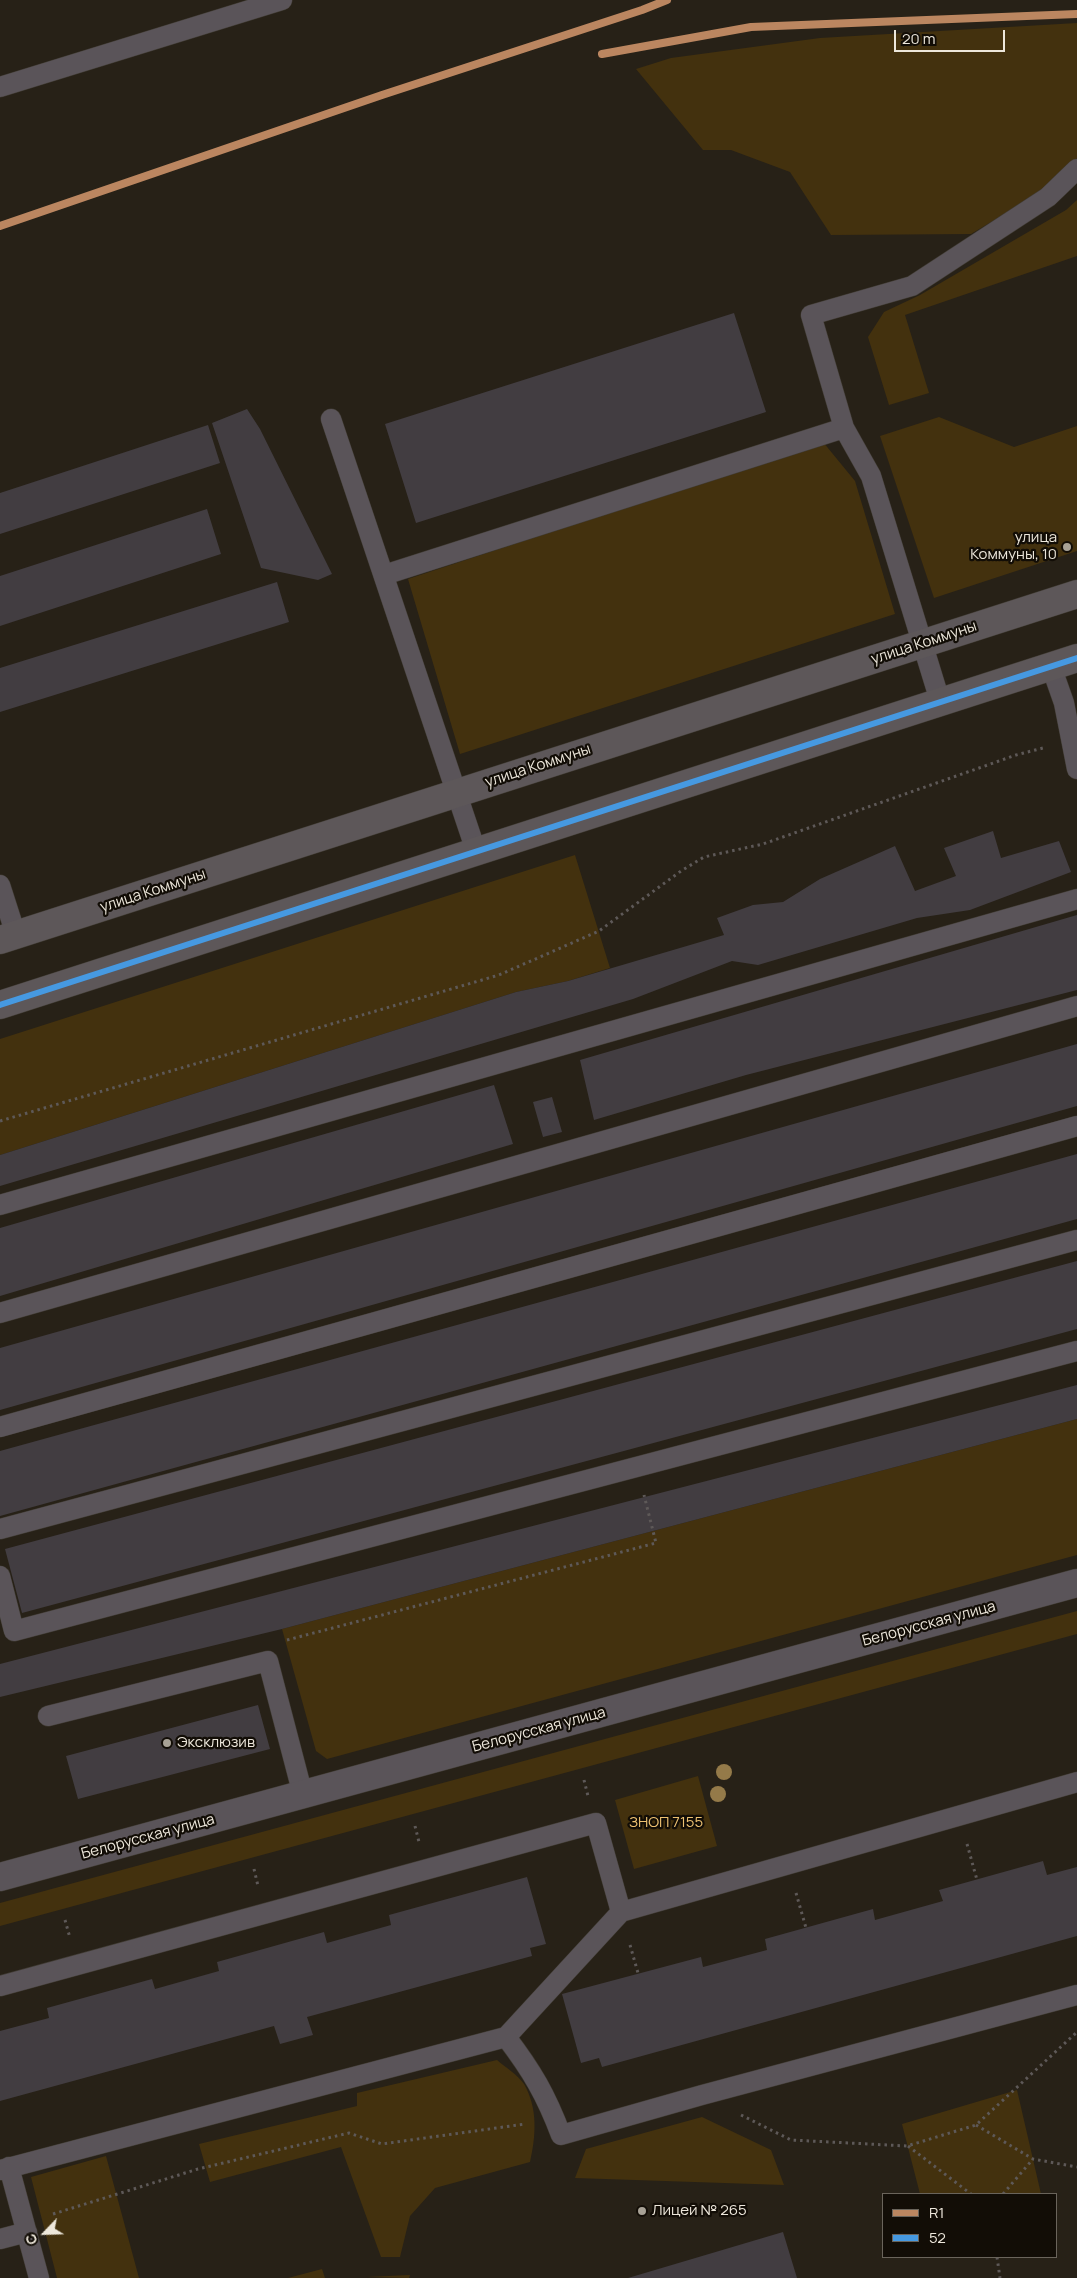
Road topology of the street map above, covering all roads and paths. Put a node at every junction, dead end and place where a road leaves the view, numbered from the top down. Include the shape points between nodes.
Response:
1 (282, 0) edge
2 (0, 87) edge
3 (1077, 169) edge
4 (331, 419) dead end
5 (844, 428) junction
6 (384, 575) junction
7 (1077, 594) edge
8 (922, 643) junction
9 (1077, 658) edge
10 (1051, 666) junction
11 (940, 701) junction
12 (1016, 755) dead end
13 (1077, 768) edge
14 (456, 793) junction
15 (476, 851) junction
16 (0, 885) edge
17 (1077, 899) edge
18 (8, 937) edge
19 (0, 1005) edge
20 (1077, 1006) edge
21 (0, 1121) edge
22 (1077, 1126) edge
23 (0, 1204) edge
24 (1077, 1240) edge
25 (0, 1313) edge
26 (1077, 1351) edge
27 (0, 1427) edge
28 (636, 1467) junction
29 (0, 1529) edge
30 (0, 1576) edge
31 (1077, 1583) edge
32 (268, 1661) junction
33 (48, 1716) dead end
34 (1077, 1782) edge
35 (303, 1794) junction
36 (960, 1815) junction
37 (788, 1864) junction
38 (0, 1876) edge
39 (977, 1880) dead end
40 (621, 1912) junction
41 (806, 1928) dead end
42 (0, 1986) edge
43 (1077, 1995) edge
44 (1077, 2032) edge
45 (506, 2037) junction
46 (702, 2095) junction
47 (976, 2125) junction
48 (561, 2135) junction
49 (907, 2146) junction
50 (1033, 2160) junction
51 (1077, 2167) edge
52 (4, 2168) edge
53 (970, 2193) edge
54 (1004, 2193) edge
55 (25, 2228) junction
56 (0, 2239) edge
57 (997, 2258) edge
58 (39, 2278) edge
59 (1000, 2278) edge

1 - 2 lane
3 - 5 lane via 1048,197 912,286 810,315
4 - 6 lane
5 - 6 lane
5 - 8 lane via 871,476
6 - 14 lane
7 - 8 street, улица Коммуны
8 - 11 lane
8 - 14 street, улица Коммуны
9 - 10 street
10 - 11 street
10 - 13 lane via 1064,703
11 - 15 street
12 - 21 path via 763,844 704,857 599,931 499,975
14 - 15 lane
14 - 18 street, улица Коммуны
15 - 19 street
16 - 18 lane
17 - 23 lane
20 - 25 lane
22 - 27 lane
24 - 29 lane
26 - 28 lane
28 - 30 lane via 14,1631
28 - 32 path via 656,1543 285,1640
31 - 35 street, Белорусская улица
32 - 33 lane
32 - 35 lane
34 - 36 lane
35 - 38 street, Белорусская улица
36 - 37 lane
36 - 39 path
37 - 40 lane
37 - 41 path
40 - 42 lane via 596,1823
40 - 45 lane
43 - 46 lane
44 - 47 path
45 - 48 lane via 530,2068 548,2100
45 - 52 lane
46 - 48 lane
46 - 49 path via 791,2140
47 - 49 path
47 - 50 path
48 - 55 path via 528,2123 382,2144 349,2133 198,2168
49 - 53 path
50 - 51 path
50 - 54 path
52 - 55 lane
55 - 56 lane
55 - 58 lane
57 - 59 path

